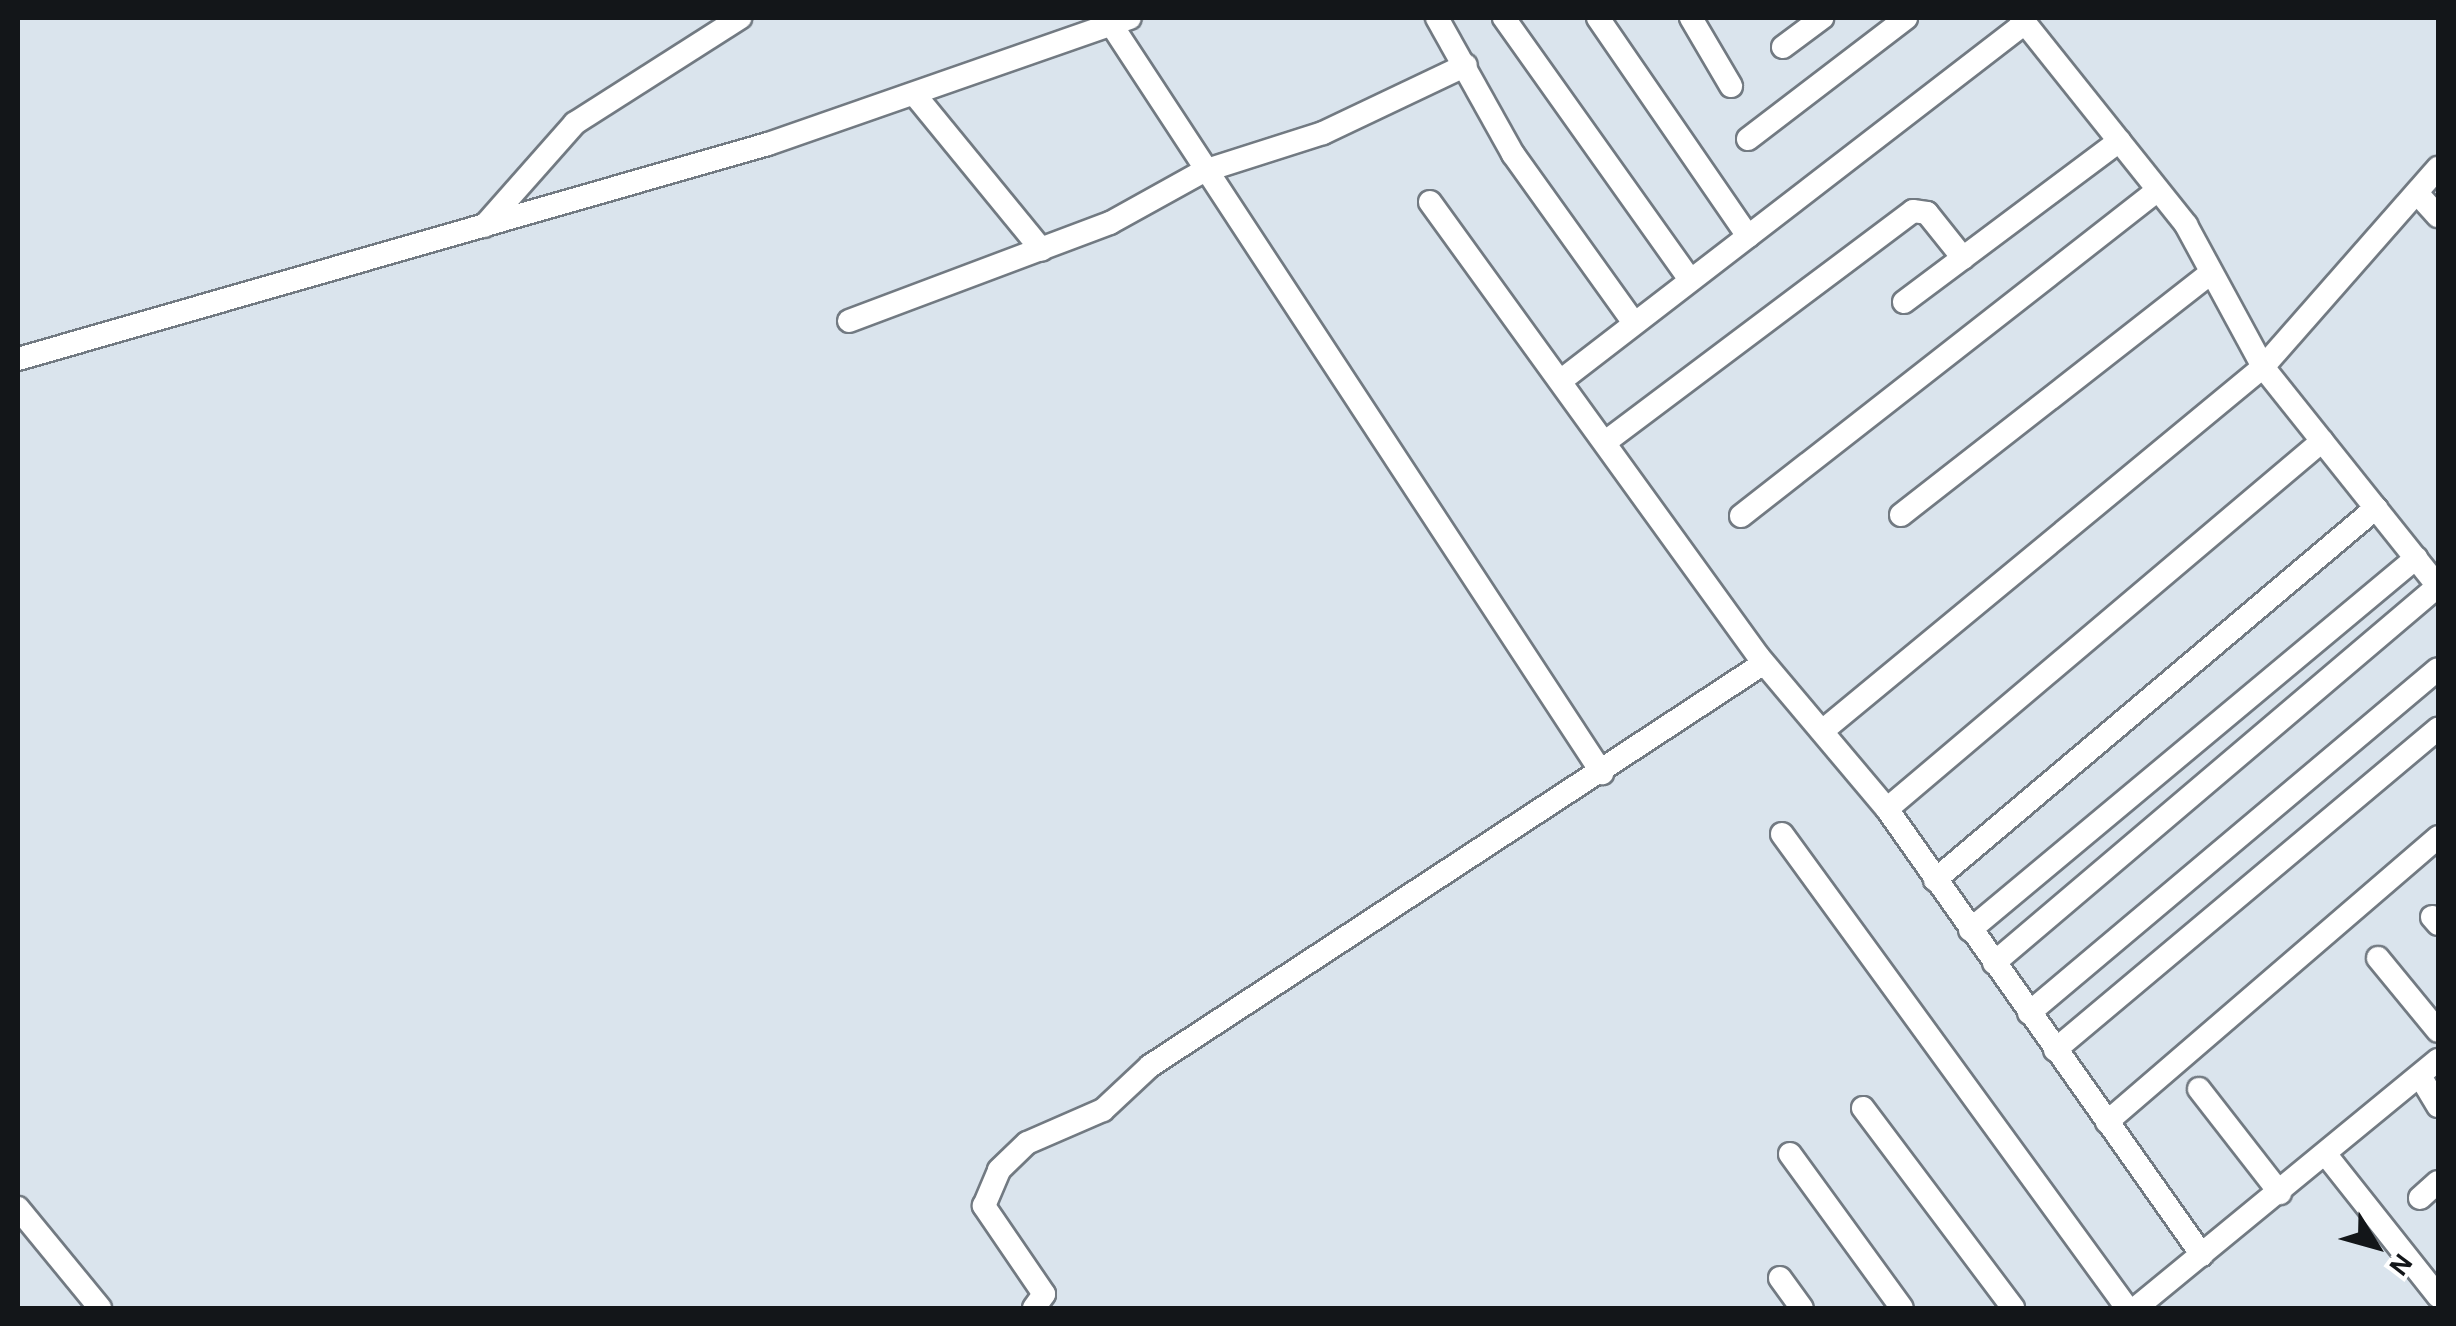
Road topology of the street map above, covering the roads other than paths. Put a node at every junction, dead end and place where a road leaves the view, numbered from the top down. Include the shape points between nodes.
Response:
1 (1436, 18) edge
2 (1504, 18) edge
3 (1598, 18) edge
4 (1692, 18) edge
5 (1822, 18) edge
6 (1906, 18) edge
7 (730, 19) edge
8 (2023, 20) edge
9 (1120, 21) edge
10 (1782, 47) dead end
11 (1466, 65) junction
12 (1731, 86) dead end
13 (914, 95) junction
14 (1748, 140) dead end
15 (2119, 141) junction
16 (2438, 168) edge
17 (1204, 171) junction
18 (2158, 190) junction
19 (2417, 193) junction
20 (1430, 202) dead end
21 (2438, 216) edge
22 (484, 226) junction
23 (1748, 236) junction
24 (1042, 250) junction
25 (1962, 258) junction
26 (2209, 274) junction
27 (1690, 280) junction
28 (1904, 302) dead end
29 (849, 321) dead end
30 (1634, 323) junction
31 (18, 359) edge
32 (2263, 367) junction
33 (1562, 379) junction
34 (1608, 440) junction
35 (2322, 440) junction
36 (2376, 508) junction
37 (1902, 515) dead end
38 (1741, 516) dead end
39 (2416, 558) junction
40 (2438, 586) edge
41 (1764, 664) junction
42 (2438, 669) edge
43 (1826, 728) junction
44 (2438, 729) edge
45 (1602, 774) junction
46 (1886, 809) junction
47 (1782, 834) dead end
48 (2438, 837) edge
49 (1934, 880) junction
50 (1970, 930) junction
51 (2378, 958) dead end
52 (1994, 963) junction
53 (2029, 1013) junction
54 (2438, 1031) edge
55 (2056, 1050) junction
56 (2430, 1068) edge
57 (2199, 1089) dead end
58 (2438, 1106) edge
59 (1863, 1108) dead end
60 (2107, 1122) junction
61 (1790, 1154) dead end
62 (2327, 1156) junction
63 (2280, 1193) junction
64 (18, 1208) edge
65 (2202, 1256) junction
66 (1780, 1278) dead end
67 (2438, 1296) edge
68 (100, 1308) edge
69 (1034, 1308) edge
70 (1802, 1308) edge
71 (1902, 1308) edge
72 (2013, 1308) edge
73 (2126, 1308) edge
74 (2136, 1308) edge

1 - 11 street
2 - 27 street
3 - 23 street
4 - 12 street
5 - 10 street
6 - 14 street
7 - 22 street via 575,123
8 - 15 street
8 - 23 street
9 - 13 street
9 - 17 street
11 - 17 street via 1323,133
11 - 30 street via 1513,154
13 - 22 street
13 - 24 street
15 - 18 street
15 - 25 street
16 - 19 street
17 - 24 street
17 - 45 street
18 - 26 street via 2192,234
18 - 38 street
19 - 21 street
19 - 32 street
20 - 33 street
22 - 31 street
23 - 27 street
24 - 29 street
25 - 28 street
25 - 34 street via 1927,213 1914,211
26 - 32 street
26 - 37 street
27 - 30 street
30 - 33 street
32 - 35 street
32 - 43 street
33 - 34 street
34 - 41 street
35 - 36 street
35 - 46 street
36 - 39 street
36 - 49 street
39 - 40 street
39 - 50 street
40 - 52 street
41 - 43 street
41 - 45 street
42 - 53 street
43 - 46 street
44 - 55 street
45 - 69 street via 1150,1066 1103,1110 1027,1143 1000,1170 984,1206 1044,1294
46 - 49 street
47 - 73 street
48 - 60 street
49 - 50 street
50 - 52 street
51 - 54 street
52 - 53 street
53 - 55 street
55 - 60 street
56 - 58 street
56 - 62 street
57 - 63 street
59 - 72 street
60 - 65 street
61 - 71 street
62 - 63 street
62 - 67 street
63 - 65 street
64 - 68 street
65 - 74 street
66 - 70 street

